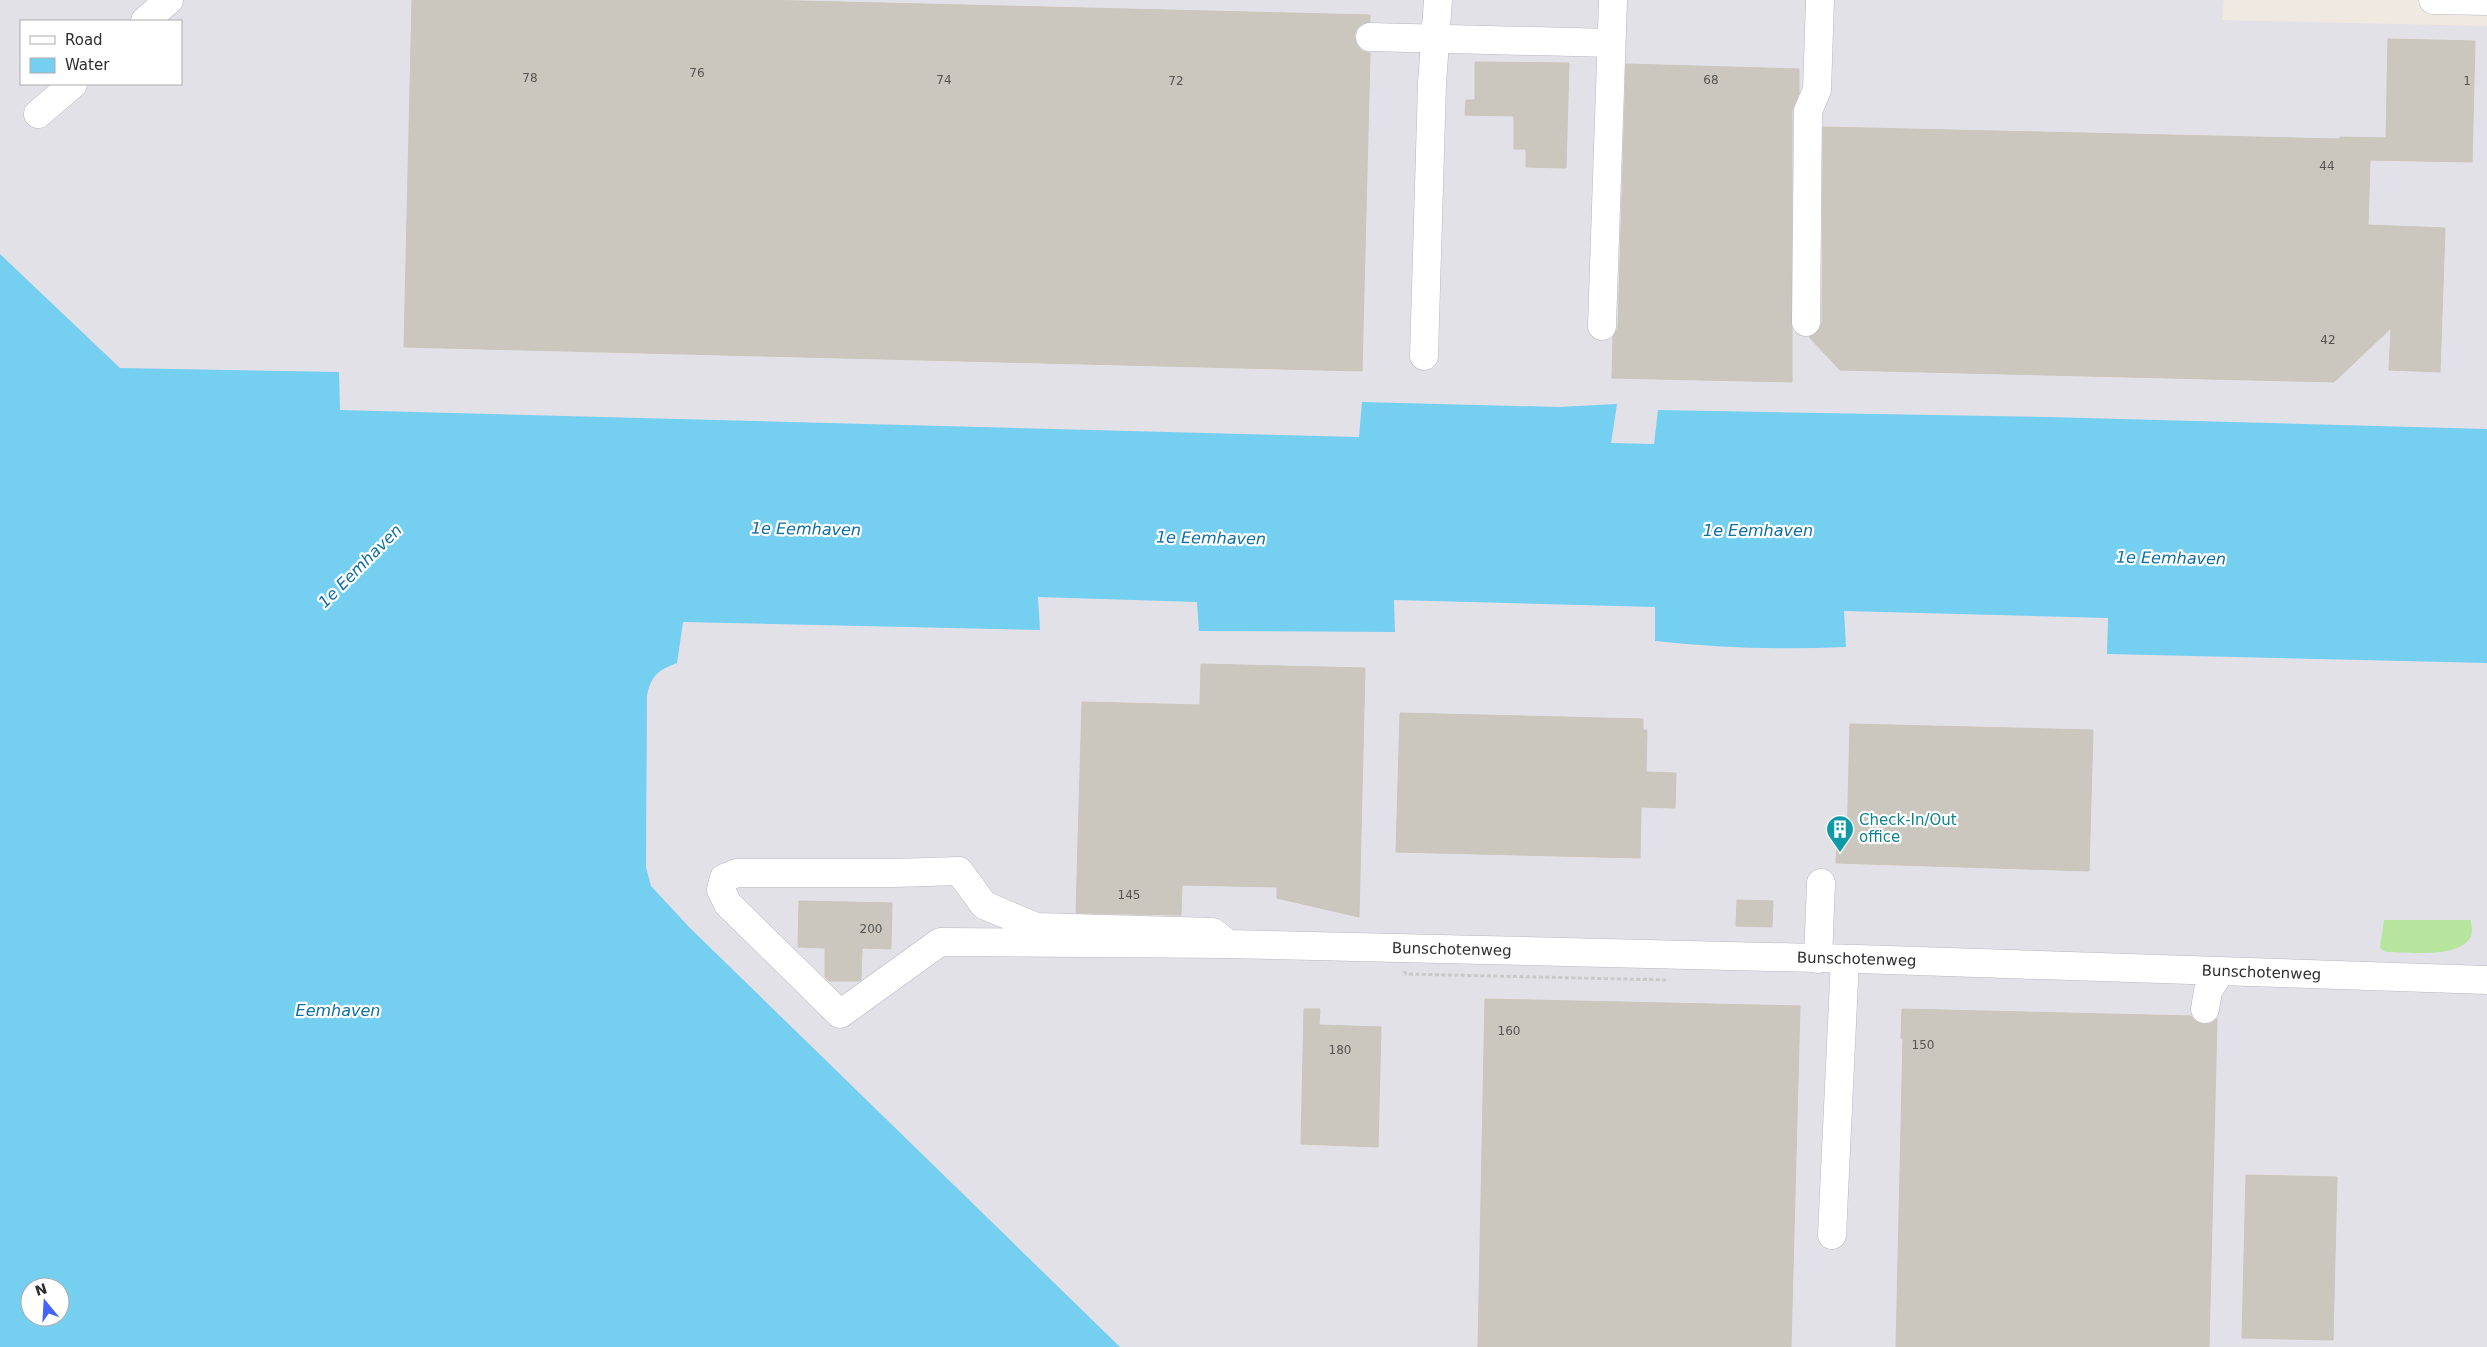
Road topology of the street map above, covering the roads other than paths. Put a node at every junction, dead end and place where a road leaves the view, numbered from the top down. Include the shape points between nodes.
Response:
1 (169, 0) edge
2 (1438, 0) edge
3 (1613, 0) edge
4 (1820, 0) edge
5 (2433, 0) edge
6 (2474, 1) edge
7 (146, 20) edge
8 (1370, 37) dead end
9 (1435, 40) junction
10 (1612, 43) junction
11 (72, 85) edge
12 (38, 114) dead end
13 (1806, 322) dead end
14 (1602, 326) dead end
15 (1424, 356) dead end
16 (1821, 883) dead end
17 (1228, 944) junction
18 (1818, 958) junction
19 (1845, 959) junction
20 (2220, 972) junction
21 (2487, 980) edge
22 (2205, 1009) dead end
23 (1832, 1235) dead end

1 - 7 street
2 - 9 street
3 - 10 street
4 - 13 street via 1817,90 1808,111
5 - 6 street
8 - 9 street
9 - 10 street
9 - 15 street
10 - 14 street
11 - 12 street
16 - 18 street
17 - 17 street, Bunschotenweg via 940,942 840,1014 728,904 720,890 724,878 737,872 959,871 984,905 1036,927 1213,932
17 - 18 street, Bunschotenweg
18 - 19 street, Bunschotenweg
19 - 20 street, Bunschotenweg
19 - 23 street
20 - 21 street, Bunschotenweg
20 - 22 street via 2208,992

